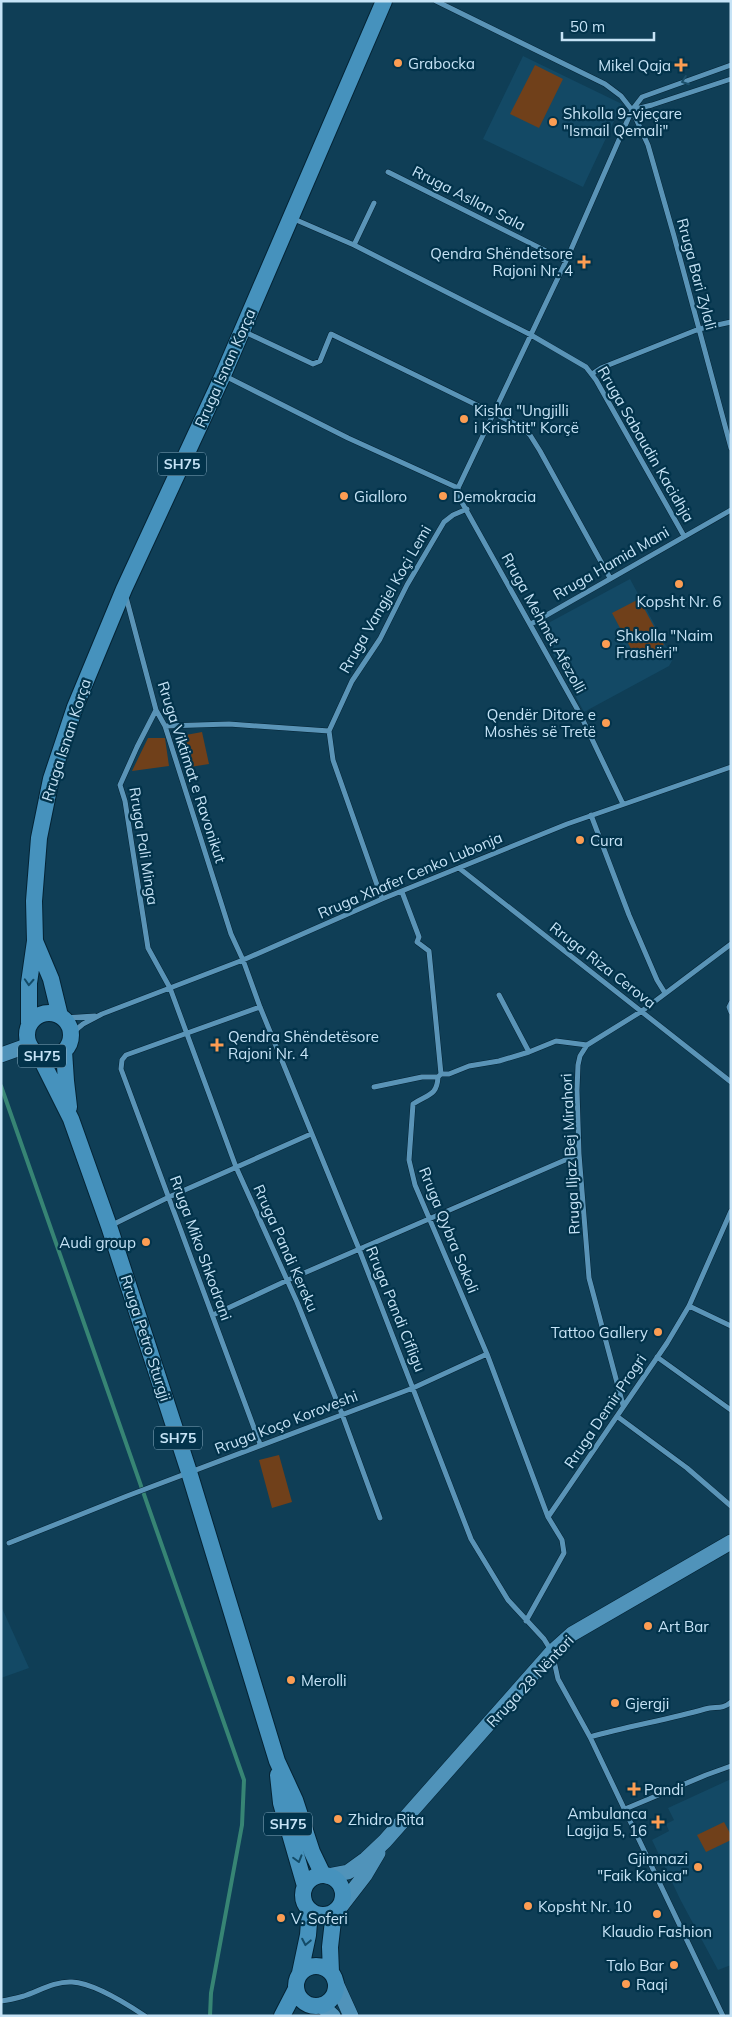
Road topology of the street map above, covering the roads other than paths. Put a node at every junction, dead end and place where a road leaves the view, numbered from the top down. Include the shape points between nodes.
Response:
1 (384, 1) edge
2 (436, 1) edge
3 (731, 65) edge
4 (731, 79) edge
5 (632, 110) junction
6 (388, 172) dead end
7 (374, 203) dead end
8 (291, 217) junction
9 (354, 246) junction
10 (566, 261) junction
11 (731, 322) edge
12 (699, 329) junction
13 (242, 331) junction
14 (531, 335) junction
15 (592, 374) junction
16 (223, 375) junction
17 (494, 412) junction
18 (731, 448) edge
19 (458, 488) junction
20 (466, 509) junction
21 (731, 510) edge
22 (684, 536) junction
23 (610, 578) junction
24 (124, 589) junction
25 (531, 624) junction
26 (156, 710) junction
27 (166, 726) junction
28 (329, 731) junction
29 (731, 767) edge
30 (623, 804) junction
31 (592, 815) junction
32 (459, 868) junction
33 (402, 892) junction
34 (382, 899) junction
35 (35, 941) junction
36 (731, 944) edge
37 (243, 960) junction
38 (170, 988) junction
39 (665, 993) junction
40 (499, 995) dead end
41 (731, 1003) edge
42 (260, 1007) junction
43 (642, 1011) junction
44 (731, 1012) edge
45 (102, 1014) junction
46 (62, 1017) junction
47 (30, 1023) junction
48 (71, 1034) junction
49 (187, 1034) junction
50 (588, 1045) junction
51 (21, 1051) edge
52 (64, 1051) junction
53 (529, 1052) junction
54 (439, 1075) junction
55 (731, 1082) edge
56 (374, 1087) dead end
57 (71, 1119) junction
58 (311, 1134) junction
59 (580, 1154) junction
60 (236, 1167) junction
61 (169, 1197) junction
62 (731, 1211) edge
63 (428, 1218) junction
64 (110, 1226) junction
65 (359, 1249) junction
66 (288, 1280) junction
67 (689, 1306) junction
68 (213, 1315) junction
69 (731, 1326) edge
70 (487, 1354) junction
71 (657, 1357) junction
72 (414, 1388) junction
73 (623, 1405) junction
74 (731, 1410) edge
75 (342, 1414) junction
76 (618, 1417) junction
77 (260, 1444) junction
78 (189, 1472) junction
79 (731, 1506) edge
80 (548, 1517) junction
81 (380, 1518) dead end
82 (731, 1542) edge
83 (9, 1543) dead end
84 (526, 1621) junction
85 (552, 1652) junction
86 (731, 1702) edge
87 (590, 1737) junction
88 (277, 1761) junction
89 (731, 1766) edge
90 (625, 1809) junction
91 (385, 1841) junction
92 (325, 1876) junction
93 (305, 1886) junction
94 (310, 1910) junction
95 (336, 1911) junction
96 (300, 1973) junction
97 (333, 1977) junction
98 (296, 1989) junction
99 (1, 2001) edge
100 (324, 2009) edge
101 (145, 2016) edge
102 (282, 2016) edge
103 (302, 2016) edge
104 (351, 2016) edge
105 (723, 2016) edge

1 - 8 main road, Rruga Isnan Korça / SH75
2 - 5 street, Rruga Bari Zylali via 605,84
3 -> 5 street via 642,97
4 - 5 street
5 - 10 street
5 - 12 street, Rruga Bari Zylali via 648,145
6 - 10 street, Rruga Asllan Sala
7 - 9 street
8 - 9 street, Rruga Sabaudin Kacidhja
8 - 13 main road, Rruga Isnan Korça / SH75
9 - 14 street, Rruga Sabaudin Kacidhja
10 - 14 street
11 - 12 street
12 - 15 street
12 - 18 street, Rruga Bari Zylali
13 - 16 main road, Rruga Isnan Korça / SH75
13 - 17 street via 312,364 320,361 331,334
14 - 15 street, Rruga Sabaudin Kacidhja via 586,367
14 - 17 street
15 - 22 street, Rruga Sabaudin Kacidhja
16 - 19 street via 348,438
16 - 24 main road, Rruga Isnan Korça / SH75
17 - 19 street
17 - 23 street via 530,435
19 - 20 street
20 - 25 street, Rruga Mehmet Afezolli
20 - 28 street, Rruga Vangjel Koçi Lemi via 444,522 380,639 352,681
21 - 22 street, Rruga Hamid Mani
22 - 23 street, Rruga Hamid Mani
23 - 25 street, Rruga Hamid Mani
24 - 26 street, Rruga Viktimat e Ravonikut
24 - 35 main road, Rruga Isnan Korça / SH75 via 75,707 51,779 36,866
25 - 30 street, Rruga Mehmet Afezolli via 580,714
26 - 27 street, Rruga Viktimat e Ravonikut
26 - 38 street, Rruga Pali Minga via 120,785 148,948
27 - 28 street via 229,724
27 - 37 street, Rruga Viktimat e Ravonikut via 231,934
28 - 34 street via 333,760
29 - 30 street, Rruga Xhafer Cenko Lubonja
30 - 31 street, Rruga Xhafer Cenko Lubonja
31 - 32 street, Rruga Xhafer Cenko Lubonja
31 - 39 street via 629,915
32 - 33 street, Rruga Xhafer Cenko Lubonja
32 - 43 street, Rruga Riza Cerova
33 - 34 street, Rruga Xhafer Cenko Lubonja
33 - 54 street via 419,937 416,942 429,951
34 - 37 street, Rruga Xhafer Cenko Lubonja
35 - 46 main road, Rruga Isnan Korça
35 -> 47 main road, Rruga Isnan Korça via 29,983
36 - 39 street
37 - 38 street, Rruga Xhafer Cenko Lubonja
37 - 42 street, Rruga Pandi Cifligu
38 - 45 street, Rruga Xhafer Cenko Lubonja
38 - 49 street, Rruga Pandi Kereku
39 - 43 street
40 - 53 street
41 - 44 street
42 - 49 street
42 - 58 street, Rruga Pandi Cifligu
43 - 50 street
43 - 55 street, Rruga Riza Cerova
45 - 46 street, Rruga Xhafer Cenko Lubonja via 83,1018
45 - 48 street, Rruga Xhafer Cenko Lubonja
46 - 47 main road, SH75 via 43,1013
46 - 48 main road, SH75
47 - 51 main road, SH75
48 - 52 main road, SH75
49 - 60 street, Rruga Pandi Kereku
49 - 61 street, Rruga Miko Shkodrani via 126,1055 121,1069
50 - 53 street via 556,1041
50 - 59 street, Rruga Iljaz Bej Mirahori via 580,1056 576,1090
51 - 52 main road, SH75 via 52,1057
51 - 57 main road, Rruga Petro Sturgji
52 - 57 main road, Rruga Petro Sturgji
53 - 54 street
54 - 56 street
54 - 63 street, Rruga Qybra Sokoli via 432,1094 414,1104 409,1160
57 - 64 main road, Rruga Petro Sturgji / SH75
58 - 60 street
58 - 65 street, Rruga Pandi Cifligu
59 - 63 street
59 - 73 street, Rruga Iljaz Bej Mirahori via 589,1278
60 - 61 street
60 - 66 street, Rruga Pandi Kereku
61 - 64 street
61 - 68 street, Rruga Miko Shkodrani
62 - 67 street, Rruga Demir Progri
63 - 65 street
63 - 70 street, Rruga Qybra Sokoli
64 - 78 main road, Rruga Petro Sturgji / SH75
65 - 66 street
65 - 72 street, Rruga Pandi Cifligu
66 - 68 street
66 - 75 street, Rruga Pandi Kereku
67 - 69 street
67 - 71 street, Rruga Demir Progri
68 - 77 street, Rruga Miko Shkodrani
70 - 72 street, Rruga Koço Koroveshi
70 - 80 street, Rruga Qybra Sokoli
71 - 73 street, Rruga Demir Progri
71 - 74 street
72 - 75 street, Rruga Koço Koroveshi
72 - 84 street, Rruga Pandi Cifligu via 471,1539 508,1600
73 - 76 street, Rruga Demir Progri
75 - 77 street, Rruga Koço Koroveshi
75 - 81 street, Rruga Pandi Kereku
76 - 79 street via 687,1468
76 - 80 street, Rruga Demir Progri
77 - 78 street, Rruga Koço Koroveshi
78 - 83 street, Rruga Koço Koroveshi
78 - 88 main road, Rruga Petro Sturgji / SH75
80 - 84 street via 562,1540 564,1553
82 - 85 main road, Rruga 28 Nëntori via 572,1634
84 - 85 street, Rruga Pandi Cifligu
85 - 87 street via 558,1679
85 - 91 main road, Rruga 28 Nëntori
86 - 87 street via 723,1708 709,1708
87 - 90 street
88 - 92 main road, Rruga Petro Sturgji / SH75 via 295,1800 312,1852
88 -> 93 main road, Rruga Petro Sturgji / SH75 via 281,1803
89 - 90 street
90 - 105 street
91 - 92 main road, Rruga 28 Nëntori via 348,1872
91 - 95 main road, Rruga 28 Nëntori via 365,1875
92 - 93 main road via 311,1880
92 - 95 main road, SH75 via 335,1879 342,1890 342,1902
93 - 94 main road, SH75 via 304,1899
94 - 95 main road via 322,1915
94 -> 96 main road, SH75
95 - 97 main road, SH75 via 330,1947
96 - 97 main road via 315,1966 324,1967
96 - 98 main road, SH75
97 - 100 main road via 336,1990
97 - 104 main road
98 - 100 main road via 305,2003
98 - 102 main road, SH75
99 - 101 street via 71,1982 115,1997
100 - 103 main road

